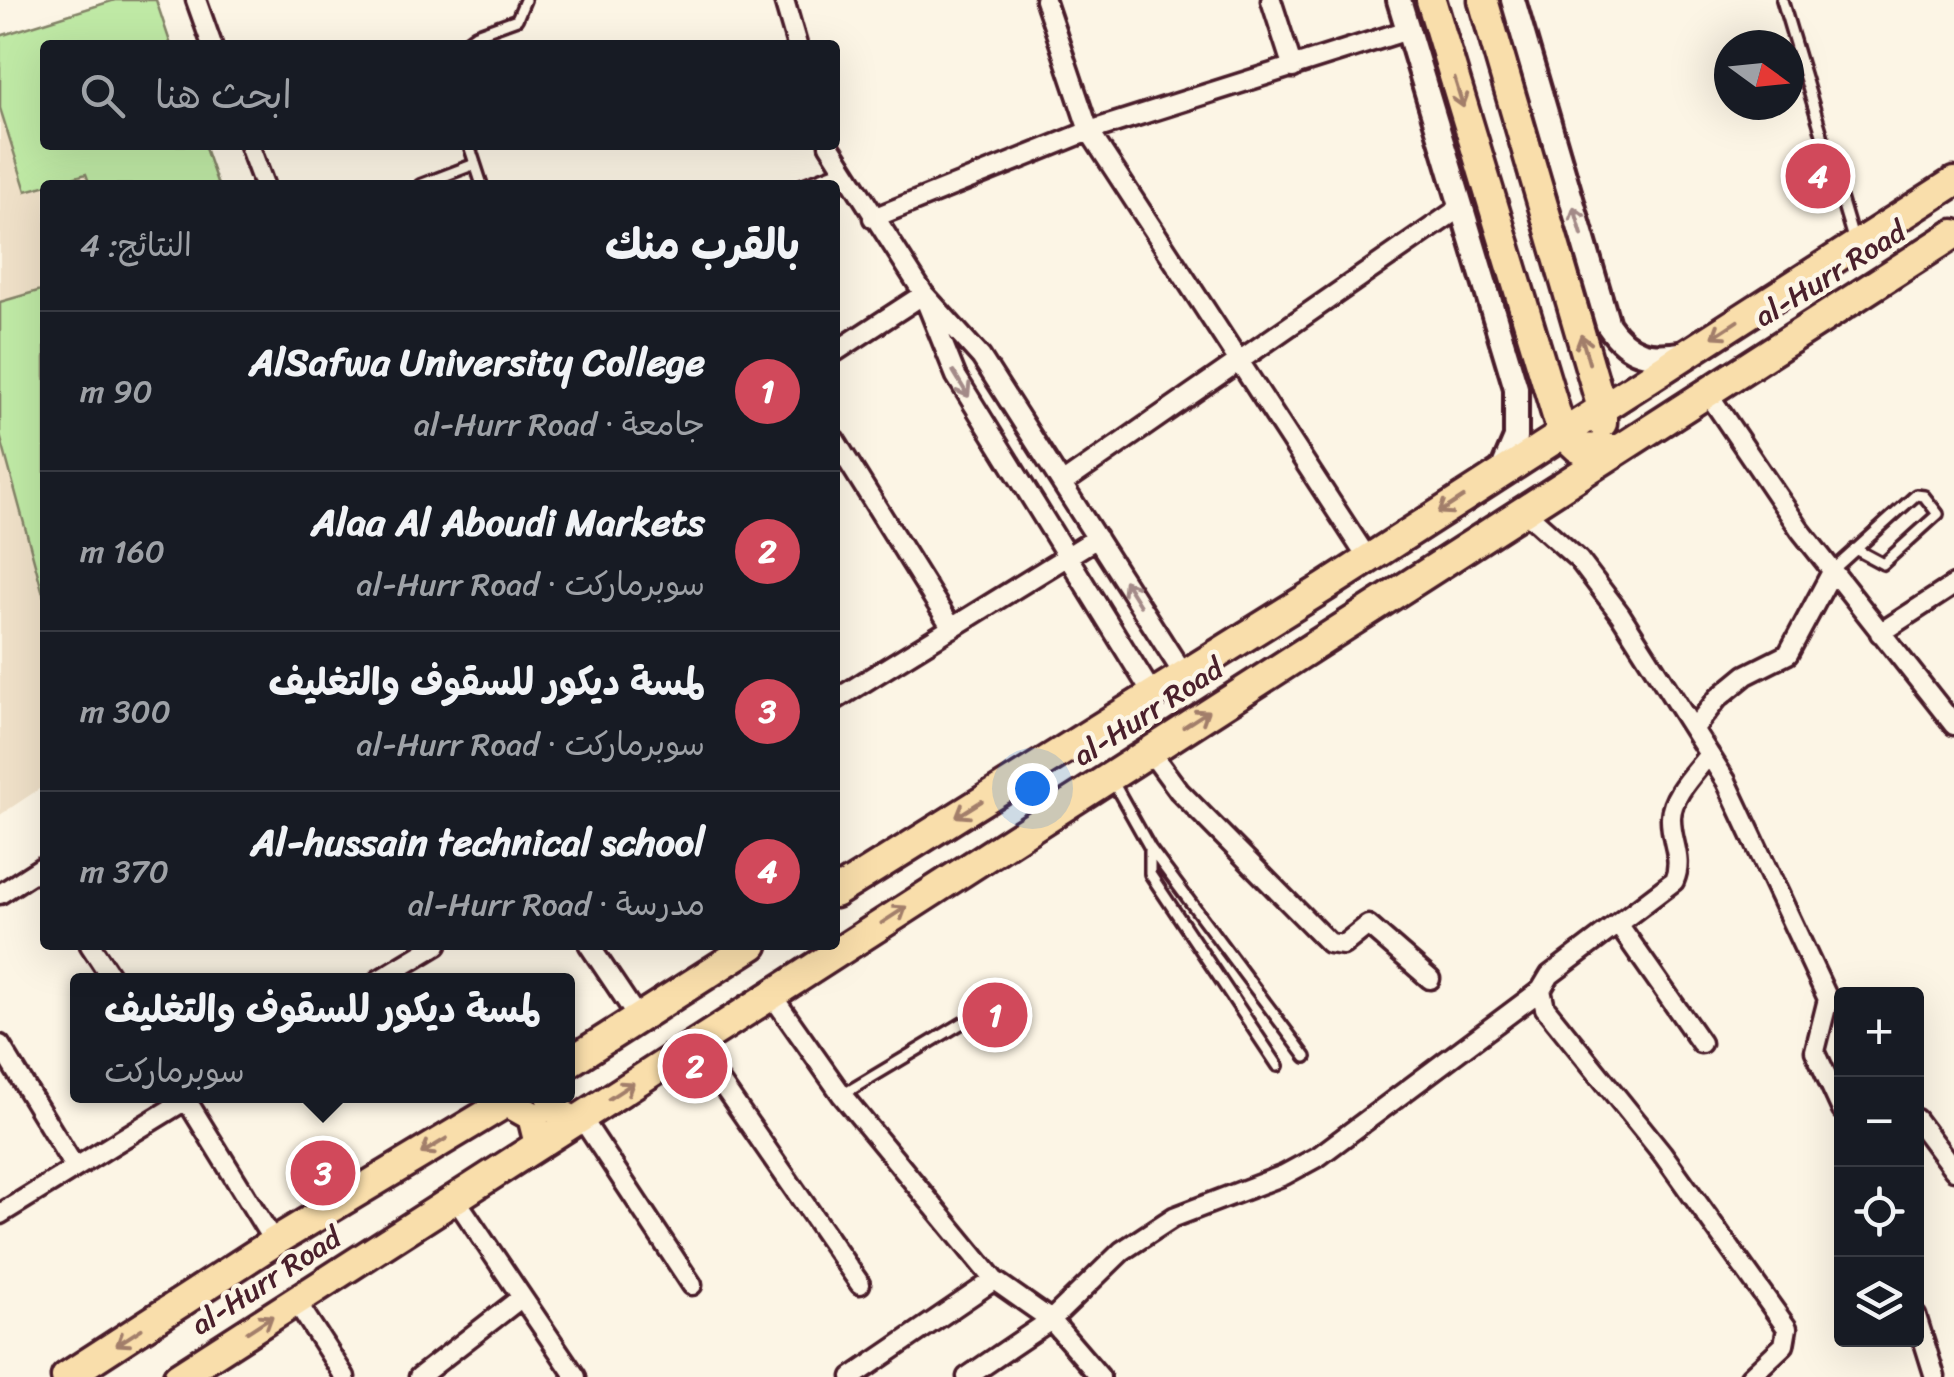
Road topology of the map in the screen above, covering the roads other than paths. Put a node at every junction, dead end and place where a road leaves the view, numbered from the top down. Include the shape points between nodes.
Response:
1 (196, 0) edge
2 (526, 0) edge
3 (784, 0) edge
4 (1045, 0) edge
5 (1271, 0) edge
6 (1399, 0) edge
7 (1430, 0) edge
8 (1484, 0) edge
9 (1513, 0) edge
10 (1782, 0) edge
11 (1408, 30) junction
12 (210, 40) edge
13 (468, 40) edge
14 (796, 40) edge
15 (1293, 68) junction
16 (1089, 132) junction
17 (251, 150) edge
18 (471, 150) edge
19 (831, 150) edge
20 (476, 164) junction
21 (843, 170) junction
22 (262, 180) edge
23 (433, 180) edge
24 (481, 180) edge
25 (815, 180) edge
26 (1954, 182) edge
27 (1461, 207) junction
28 (873, 218) junction
29 (1954, 234) edge
30 (1855, 245) junction
31 (1820, 268) junction
32 (1784, 291) junction
33 (924, 294) junction
34 (1834, 310) junction
35 (1805, 328) junction
36 (840, 349) edge
37 (1688, 353) junction
38 (1242, 363) junction
39 (1707, 392) junction
40 (1606, 405) junction
41 (1554, 439) junction
42 (1613, 446) junction
43 (840, 448) edge
44 (1501, 474) junction
45 (1572, 477) junction
46 (1062, 484) junction
47 (1522, 509) junction
48 (1097, 538) junction
49 (1856, 549) junction
50 (1068, 556) junction
51 (1368, 559) junction
52 (1832, 570) junction
53 (1954, 585) edge
54 (1325, 587) junction
55 (1384, 598) junction
56 (1349, 620) junction
57 (952, 628) junction
58 (1880, 633) junction
59 (1184, 675) junction
60 (840, 693) edge
61 (1153, 695) junction
62 (1954, 725) edge
63 (1695, 727) junction
64 (1148, 750) junction
65 (1709, 754) junction
66 (1109, 776) junction
67 (1150, 848) junction
68 (40, 870) edge
69 (840, 890) edge
70 (0, 894) edge
71 (1618, 924) junction
72 (93, 950) edge
73 (592, 950) edge
74 (745, 950) edge
75 (407, 952) edge
76 (108, 973) edge
77 (386, 973) edge
78 (1430, 979) dead end
79 (1542, 990) junction
80 (772, 994) junction
81 (1828, 999) junction
82 (991, 1006) dead end
83 (1834, 1007) edge
84 (638, 1018) junction
85 (694, 1044) junction
86 (1701, 1044) dead end
87 (0, 1045) edge
88 (1306, 1056) dead end
89 (575, 1058) edge
90 (1278, 1066) dead end
91 (1834, 1092) edge
92 (842, 1094) junction
93 (178, 1103) edge
94 (192, 1103) edge
95 (505, 1103) edge
96 (517, 1103) edge
97 (554, 1103) edge
98 (577, 1119) junction
99 (1924, 1130) edge
100 (539, 1144) junction
101 (75, 1168) junction
102 (1954, 1170) edge
103 (455, 1198) junction
104 (0, 1214) edge
105 (274, 1242) junction
106 (994, 1280) junction
107 (860, 1284) dead end
108 (692, 1285) dead end
109 (522, 1297) junction
110 (296, 1301) junction
111 (1052, 1320) junction
112 (1924, 1342) edge
113 (66, 1377) edge
114 (178, 1377) edge
115 (345, 1377) edge
116 (419, 1377) edge
117 (576, 1377) edge
118 (852, 1377) edge
119 (967, 1377) edge
120 (1100, 1377) edge
121 (1750, 1377) edge
122 (1935, 1377) edge

1 - 12 street
2 - 13 lane via 517,19
3 - 14 street
4 - 16 street
5 - 15 street
6 - 11 street
7 -> 41 main road
40 -> 8 main road
37 -> 9 street via 1646,356 1608,325
10 - 30 lane
11 - 15 street
11 - 27 street
15 - 16 street
16 - 28 street
16 - 38 street
17 - 22 street
18 - 20 lane
19 - 21 street
20 - 23 lane
20 - 24 lane
21 - 25 lane
21 - 28 street
26 - 30 main road, al-Hurr Road
27 - 38 street
27 - 44 street via 1516,388 1516,438
28 - 33 street
29 - 34 main road, al-Hurr Road
30 - 31 main road, al-Hurr Road
31 - 32 main road, al-Hurr Road
31 - 34 main road via 1818,292
32 - 35 main road via 1802,305
32 -> 37 main road, al-Hurr Road
33 - 36 street
33 - 46 street via 981,357
33 -> 50 street via 947,360
34 - 35 main road, al-Hurr Road
35 - 39 main road, al-Hurr Road
37 - 40 main road, al-Hurr Road
38 - 46 street
38 - 51 street
39 - 42 main road, al-Hurr Road
39 - 52 street
40 - 41 main road, al-Hurr Road
40 - 42 main road
41 - 42 main road
41 - 44 main road, al-Hurr Road
41 - 45 main road
42 - 45 main road, al-Hurr Road
43 - 57 street
44 -> 51 main road, al-Hurr Road
45 - 47 main road, al-Hurr Road
46 - 48 street
47 - 55 main road, al-Hurr Road
47 - 63 street via 1578,560
48 - 50 street
59 -> 48 street
49 - 49 lane via 1883,564 1938,514 1916,495
49 - 52 lane
50 - 57 street
50 - 61 street
51 - 54 main road, al-Hurr Road
51 - 55 main road via 1368,582
52 - 58 street
52 - 63 street via 1788,654 1746,676
53 - 58 street
54 - 56 main road via 1344,599
54 - 59 main road, al-Hurr Road
55 - 56 main road, al-Hurr Road
64 -> 56 main road, al-Hurr Road
57 - 60 street
58 - 62 street
59 - 61 main road, al-Hurr Road
61 -> 69 main road, al-Hurr Road
63 - 65 street
64 - 66 main road, al-Hurr Road
64 - 78 street via 1179,791 1329,944 1343,945 1368,925
65 - 71 street via 1671,817 1680,866 1674,882
65 - 81 street
66 - 67 lane
80 -> 66 main road, al-Hurr Road
67 - 88 lane
67 - 90 lane via 1150,874
68 - 70 street
71 - 79 street via 1550,975
71 - 86 street
72 - 76 street
73 - 84 street
74 - 84 main road
75 - 77 street
79 - 111 street via 1319,1156 1174,1217 1122,1250
79 - 121 street via 1545,1008 1662,1152 1786,1328 1784,1345
80 - 85 main road, al-Hurr Road
80 - 92 street
81 - 83 street
81 - 91 street via 1815,1050
82 - 92 lane
84 - 89 main road
98 -> 85 main road, al-Hurr Road
85 - 107 street
87 - 101 street
92 - 106 street
93 - 101 street
94 - 105 street
95 -> 105 main road, al-Hurr Road
96 - 100 main road via 532,1116
97 - 98 main road
98 - 100 main road, al-Hurr Road
98 - 108 street
99 - 102 street
100 - 103 main road, al-Hurr Road
101 - 104 street
103 - 109 street
103 - 110 main road, al-Hurr Road
105 -> 113 main road, al-Hurr Road
106 - 111 street
106 - 118 street
109 - 116 street
109 - 117 street
114 -> 110 main road, al-Hurr Road
110 - 115 street
111 - 119 street
111 - 120 street
112 - 122 street

